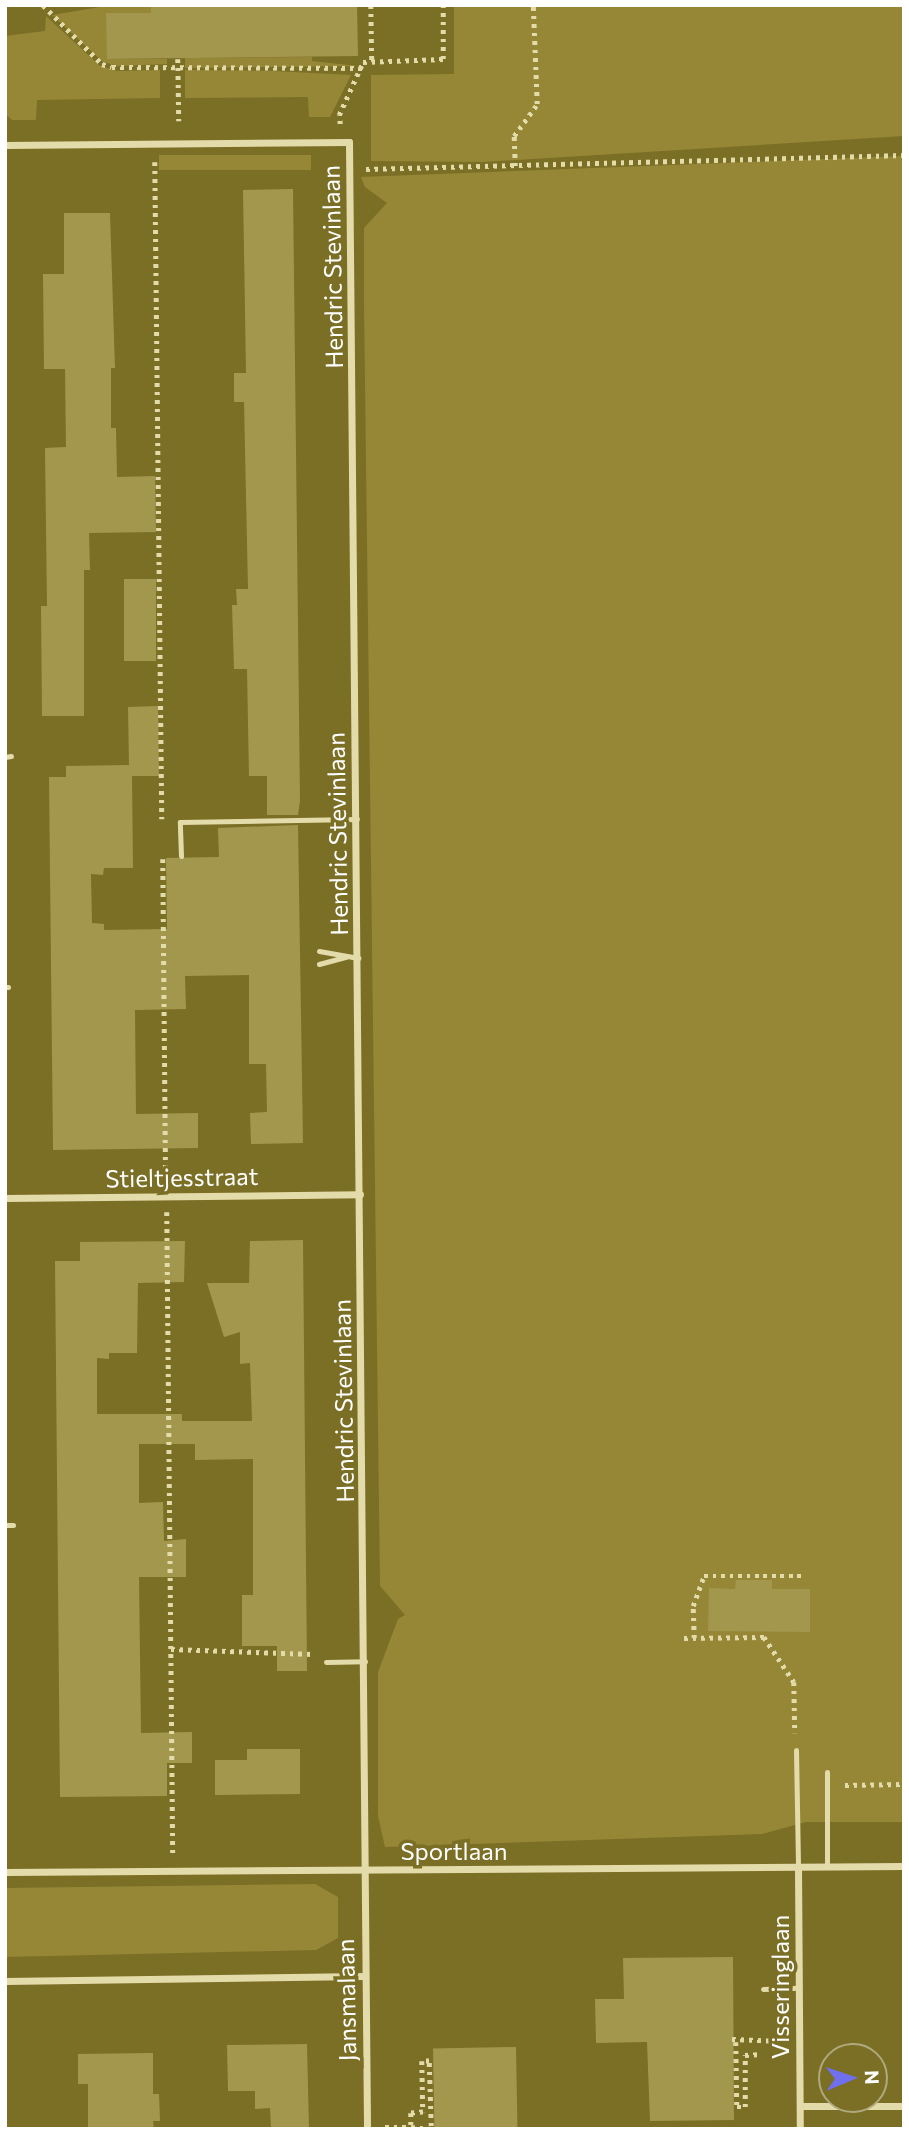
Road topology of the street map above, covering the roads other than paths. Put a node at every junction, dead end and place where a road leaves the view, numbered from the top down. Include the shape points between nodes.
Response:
1 (5, 145) edge
2 (357, 819) junction
3 (181, 856) dead end
4 (319, 951) dead end
5 (346, 957) junction
6 (358, 958) junction
7 (319, 964) dead end
8 (360, 1194) junction
9 (5, 1198) edge
10 (5, 1525) edge
11 (13, 1525) dead end
12 (365, 1661) junction
13 (326, 1662) dead end
14 (796, 1750) road end
15 (827, 1772) dead end
16 (904, 1866) edge
17 (798, 1867) junction
18 (827, 1867) junction
19 (367, 1870) junction
20 (5, 1872) edge
21 (365, 1976) junction
22 (5, 1981) edge
23 (799, 1988) junction
24 (763, 1989) dead end
25 (800, 2106) junction
26 (904, 2106) edge
27 (367, 2129) edge
28 (800, 2129) edge

1 - 2 street, Hendric Stevinlaan via 349,142
2 - 3 lane via 180,822
2 - 6 street, Hendric Stevinlaan
4 - 5 lane
5 - 6 lane
5 - 7 lane
6 - 8 street, Hendric Stevinlaan
8 - 9 street, Stieltjesstraat
8 - 12 street, Hendric Stevinlaan
10 - 11 lane
12 - 13 lane
12 - 19 street, Hendric Stevinlaan
14 - 17 lane
15 - 18 lane
16 - 18 street, Sportlaan
17 - 18 street, Sportlaan
17 - 19 street, Sportlaan
17 - 23 street, Visseringlaan
19 - 20 street, Sportlaan
19 - 21 street, Jansmalaan
21 - 22 street
21 - 27 street, Jansmalaan
23 - 24 lane
23 - 25 street, Visseringlaan
25 - 26 street
25 - 28 street, Visseringlaan

